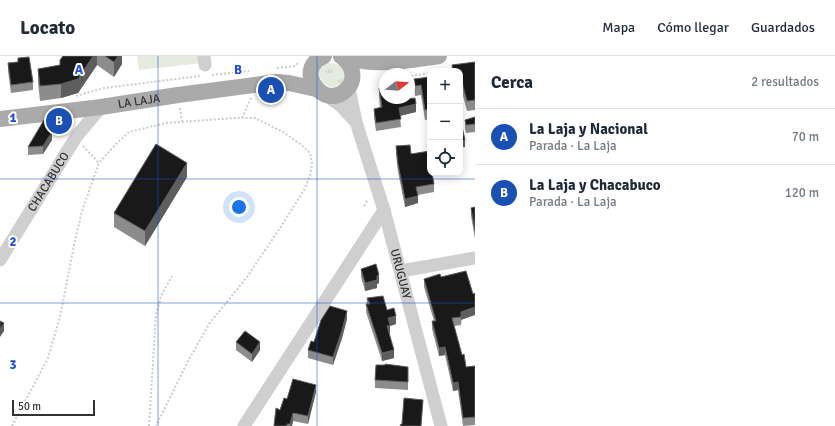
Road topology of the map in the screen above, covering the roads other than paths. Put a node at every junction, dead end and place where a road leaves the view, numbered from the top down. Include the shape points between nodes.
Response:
1 (341, 56) edge
2 (439, 56) edge
3 (314, 59) edge
4 (399, 62) junction
5 (274, 75) junction
6 (350, 86) junction
7 (321, 92) junction
8 (101, 107) junction
9 (0, 119) edge
10 (356, 122) junction
11 (384, 210) junction
12 (475, 258) edge
13 (0, 260) edge
14 (401, 271) junction
15 (244, 426) edge
16 (442, 426) edge

1 - 4 main road via 377,63
1 - 6 main road via 349,64 353,74
2 - 4 main road
3 - 5 main road, LA LAJA via 293,76
3 - 7 main road via 312,82
4 - 6 main road via 362,76
5 - 7 main road, LA LAJA via 290,83
5 - 8 main road, LA LAJA
6 - 7 main road via 335,96
6 - 10 street, URUGUAY
7 - 10 street, URUGUAY via 341,106
8 - 9 main road, LA LAJA
8 - 13 street, CHACABUCO via 76,138
10 - 11 street, URUGUAY
11 - 14 street, URUGUAY
11 - 15 street
12 - 14 street
14 - 16 street, URUGUAY

